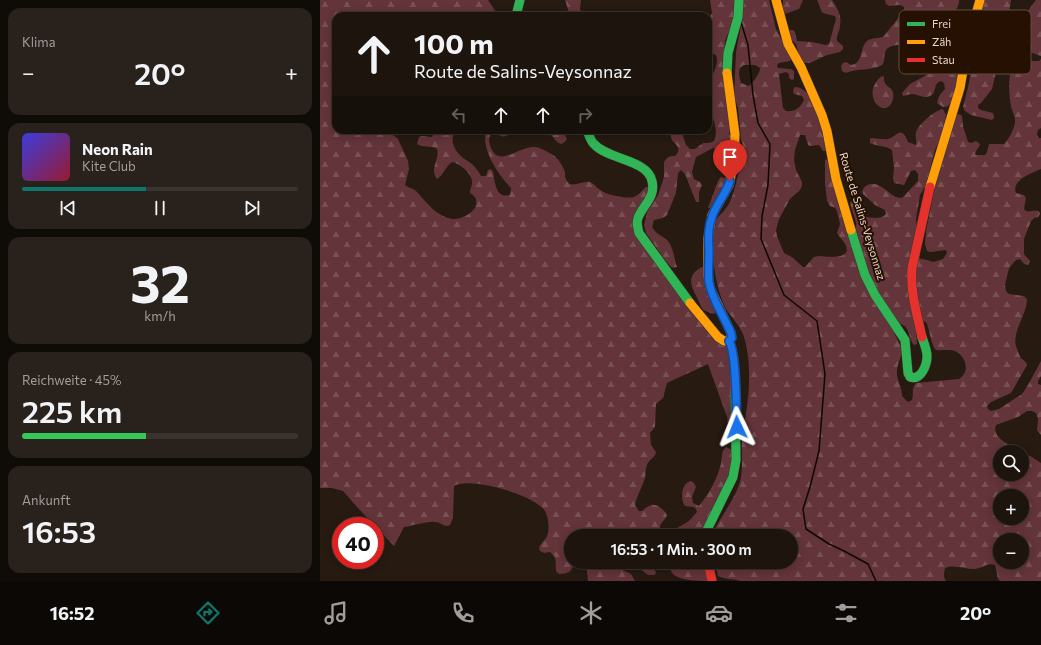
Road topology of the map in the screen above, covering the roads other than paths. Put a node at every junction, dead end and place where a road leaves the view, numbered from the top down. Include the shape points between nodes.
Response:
1 (520, 0) edge
2 (739, 0) edge
3 (776, 0) edge
4 (980, 0) edge
5 (977, 10) edge
6 (517, 12) edge
7 (962, 74) edge
8 (589, 134) edge
9 (729, 341) junction
10 (707, 529) edge
11 (709, 569) edge
12 (712, 581) edge

1 - 6 street
2 - 9 street via 738,17 728,53 727,72 735,134 734,161 729,185 712,215 708,238 710,285 731,333 732,338
3 - 7 street, Route de Salins-Veysonnaz via 788,44 821,112 836,178 865,275 905,340 908,373 913,378 923,372 927,356 912,293 912,268 932,177
4 - 5 street, Route de Salins-Veysonnaz
8 - 9 street via 598,148 635,164 648,174 653,192 638,218 640,233 680,290 718,337
9 - 10 street via 734,360 736,460 733,477
11 - 12 street

